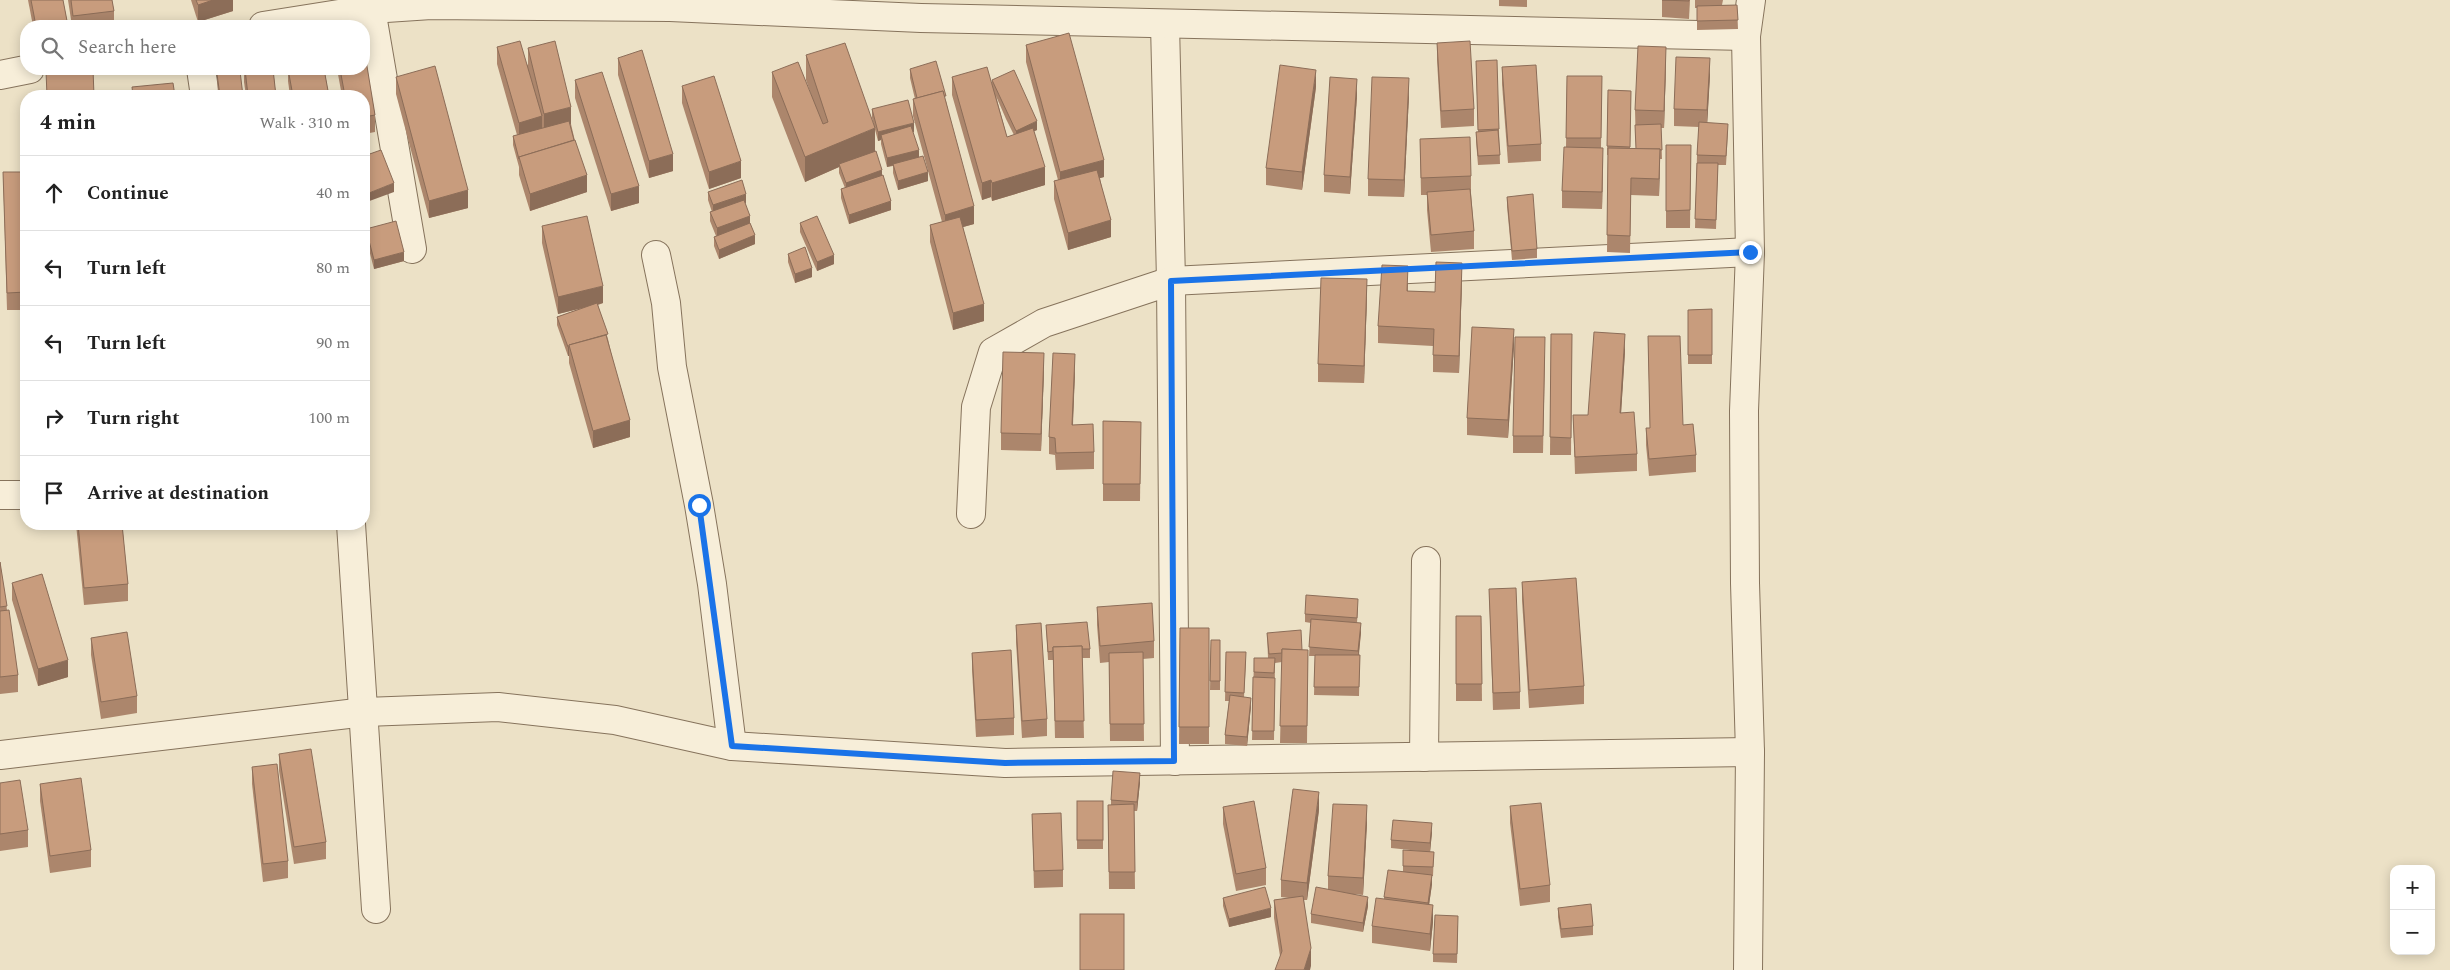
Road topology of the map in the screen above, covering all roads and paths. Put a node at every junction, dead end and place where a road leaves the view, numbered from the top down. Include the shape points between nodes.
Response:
1 (1751, 0) edge
2 (848, 7) edge
3 (371, 9) junction
4 (301, 20) edge
5 (1165, 24) junction
6 (1746, 36) junction
7 (20, 71) edge
8 (0, 75) edge
9 (202, 75) edge
10 (204, 90) edge
11 (412, 250) dead end
12 (1750, 252) junction
13 (656, 255) dead end
14 (1171, 281) junction
15 (0, 495) edge
16 (20, 495) edge
17 (971, 514) dead end
18 (351, 530) edge
19 (1426, 562) dead end
20 (364, 712) junction
21 (732, 746) junction
22 (1750, 752) junction
23 (0, 755) edge
24 (1424, 757) junction
25 (1174, 761) junction
26 (376, 909) dead end
27 (1748, 970) edge

1 - 6 street
2 - 3 street via 431,5
2 - 5 street via 921,18
3 - 4 street
3 - 11 street
5 - 6 street
5 - 14 street
6 - 12 street
7 - 8 street
9 - 10 street
12 - 14 street
12 - 22 street via 1744,411
13 - 21 street via 666,303 672,367 712,584
14 - 17 street via 1044,323 993,352 976,408
14 - 25 street
15 - 16 street
18 - 20 street
19 - 24 street
20 - 21 street via 498,707 615,720
20 - 23 street
20 - 26 street
21 - 25 street via 1005,763
22 - 24 street
22 - 27 street
24 - 25 street

